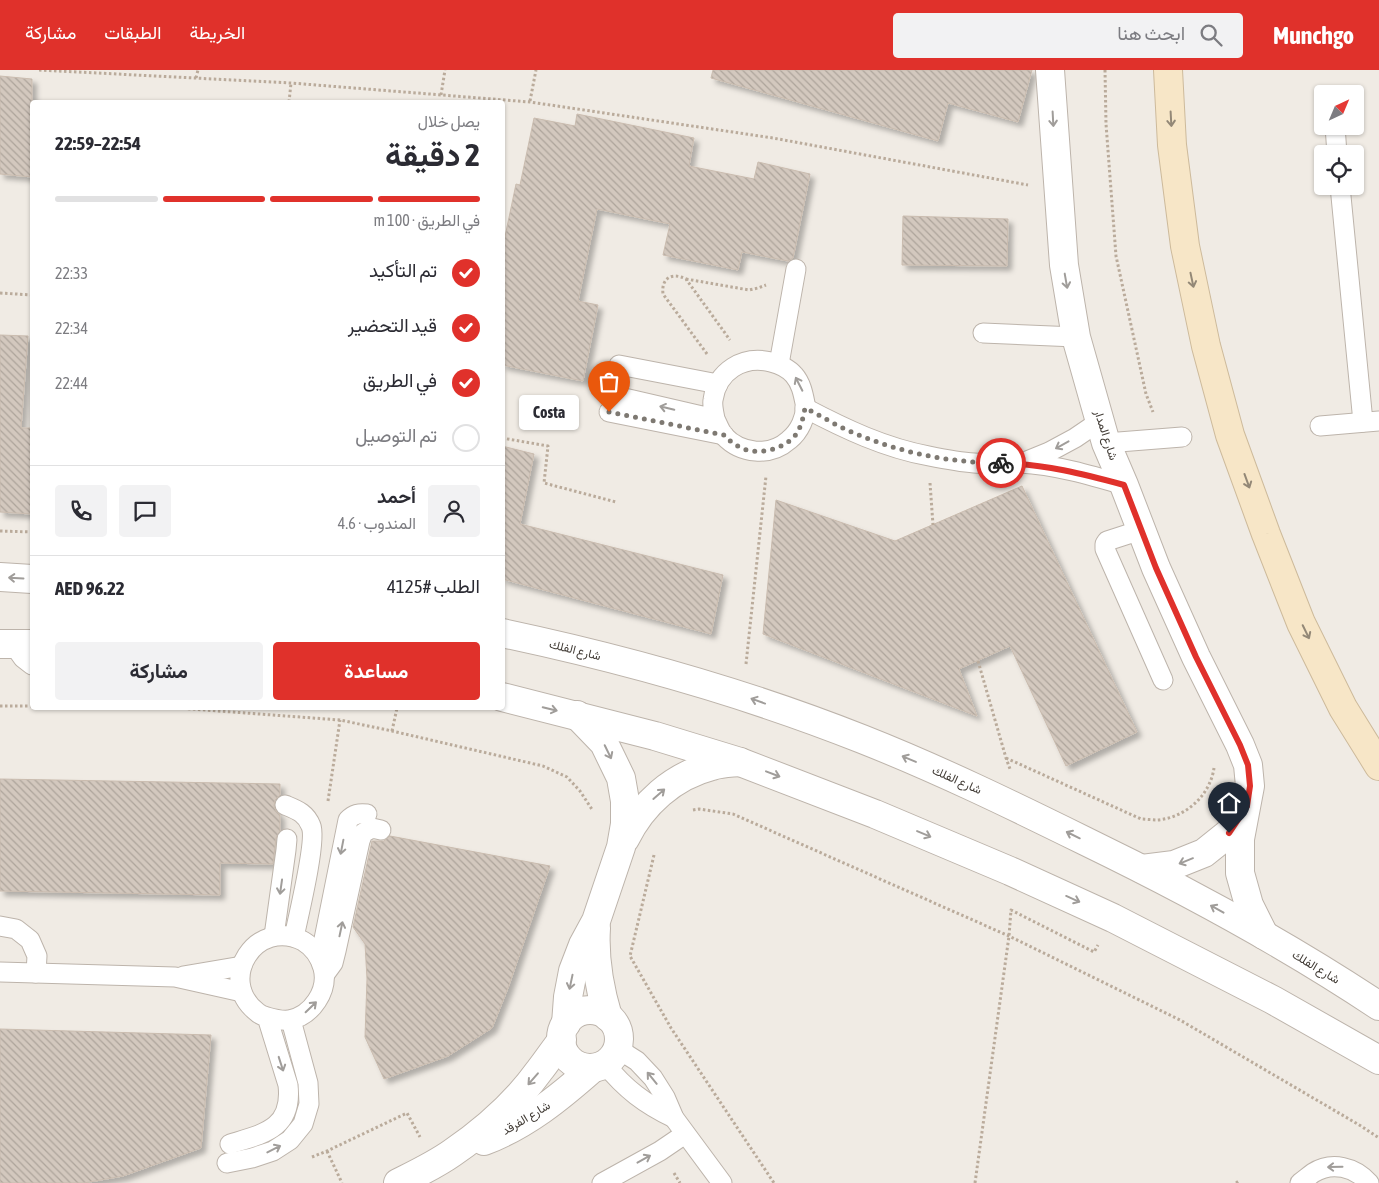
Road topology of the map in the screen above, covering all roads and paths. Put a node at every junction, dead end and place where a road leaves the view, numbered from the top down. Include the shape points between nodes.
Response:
1 (39, 70) edge
2 (198, 70) edge
3 (445, 70) edge
4 (536, 70) edge
5 (1050, 70) edge
6 (1105, 70) edge
7 (1168, 70) edge
8 (196, 78) junction
9 (290, 83) junction
10 (440, 94) junction
11 (289, 100) edge
12 (491, 100) edge
13 (505, 101) edge
14 (530, 102) junction
15 (1058, 191) junction
16 (1341, 195) edge
17 (796, 269) dead end
18 (686, 279) junction
19 (771, 280) dead end
20 (0, 293) edge
21 (30, 295) edge
22 (982, 333) dead end
23 (1076, 337) junction
24 (744, 361) junction
25 (780, 364) junction
26 (618, 365) dead end
27 (721, 380) junction
28 (608, 403) dead end
29 (805, 408) junction
30 (1371, 422) edge
31 (1320, 426) dead end
32 (719, 427) junction
33 (1103, 432) junction
34 (1182, 438) dead end
35 (505, 439) edge
36 (1163, 440) junction
37 (769, 451) junction
38 (928, 456) junction
39 (1021, 463) junction
40 (1124, 485) junction
41 (616, 502) dead end
42 (933, 525) dead end
43 (1142, 530) junction
44 (0, 531) edge
45 (30, 532) edge
46 (0, 577) edge
47 (30, 579) edge
48 (505, 634) edge
49 (749, 639) dead end
50 (15, 644) edge
51 (978, 661) dead end
52 (30, 663) edge
53 (1163, 680) dead end
54 (505, 698) edge
55 (0, 706) edge
56 (30, 706) edge
57 (205, 710) edge
58 (397, 710) edge
59 (577, 715) junction
60 (392, 731) junction
61 (1006, 758) junction
62 (1214, 760) dead end
63 (740, 762) junction
64 (1379, 766) edge
65 (1010, 769) dead end
66 (663, 790) junction
67 (285, 805) dead end
68 (1247, 806) junction
69 (367, 814) dead end
70 (596, 816) dead end
71 (382, 830) dead end
72 (287, 839) dead end
73 (621, 848) junction
74 (655, 851) dead end
75 (1142, 869) junction
76 (1113, 918) junction
77 (596, 922) junction
78 (0, 926) edge
79 (1264, 935) junction
80 (274, 936) junction
81 (1009, 936) junction
82 (294, 937) junction
83 (242, 966) junction
84 (322, 967) junction
85 (0, 972) edge
86 (36, 973) junction
87 (175, 977) junction
88 (242, 992) junction
89 (1379, 1006) edge
90 (267, 1017) junction
91 (608, 1017) junction
92 (291, 1020) junction
93 (564, 1032) junction
94 (605, 1060) junction
95 (1379, 1060) edge
96 (674, 1118) junction
97 (685, 1134) junction
98 (1379, 1138) edge
99 (327, 1151) junction
100 (309, 1158) dead end
101 (443, 1159) junction
102 (342, 1183) edge
103 (398, 1183) edge
104 (602, 1183) edge
105 (722, 1183) edge
106 (774, 1183) edge
107 (975, 1183) edge
108 (1300, 1183) edge
109 (1369, 1183) edge

1 - 8 path
2 - 8 path
3 - 10 path
4 - 14 path
5 -> 15 street, شارع المدار
6 - 36 path via 1116,256 1146,394
7 -> 64 main road via 1172,145 1185,246 1206,346 1230,435 1301,623 1343,708
8 - 9 path
9 - 10 path
9 - 11 path
10 - 12 path
13 - 14 path
14 - 15 path via 773,138
15 -> 23 street, شارع المدار via 1064,265
16 - 30 lane
17 - 25 lane
18 - 19 path via 750,290
18 - 24 path
18 - 27 path via 672,276 662,287 663,294
20 - 21 path
22 - 23 lane
23 - 33 street, شارع المدار
24 - 25 lane
24 - 27 lane
29 -> 25 lane via 802,390 794,375
26 - 27 lane
27 - 32 lane via 713,401
28 - 32 lane
29 - 37 lane via 795,436 783,446
29 - 38 lane via 886,445
30 - 31 lane
32 - 37 lane via 737,446
33 - 36 lane
33 -> 39 lane via 1075,438
33 - 40 street, شارع المدار
34 - 36 lane
35 - 41 path via 548,446 544,483
37 - 49 path
38 - 39 lane via 974,463
38 - 42 path
39 - 40 lane via 1074,471
40 - 43 street, شارع المدار
43 - 53 lane via 1108,541 1105,549
43 - 68 street, شارع المدار via 1196,657 1248,765 1250,786
44 - 45 path
47 -> 46 street
75 -> 48 street, شارع الفلك via 979,789 862,739 743,696
50 - 52 lane
51 - 61 path
54 -> 59 street
55 - 56 path
57 - 60 path via 340,720
58 - 60 path
59 - 63 street
59 -> 73 street via 604,743 621,778 625,801
60 - 70 path via 543,766 567,777
61 - 62 path via 1141,819 1158,820 1188,810 1200,798 1209,785
61 - 65 path
63 - 66 street via 712,766
63 -> 76 street via 892,821
73 -> 66 street via 632,826
66 - 81 path via 677,814 699,809 732,814
67 - 82 lane via 302,812 312,827 312,845
68 -> 75 street, شارع المدار via 1229,833 1204,853 1174,865
68 - 79 street, شارع المدار via 1240,839 1240,873 1249,905
69 -> 84 lane via 353,815 348,820
84 -> 71 lane via 333,963 363,832 372,828
72 -> 80 lane
73 - 77 street
74 - 106 path via 630,956 671,1028
79 -> 75 street, شارع الفلك
76 - 81 path via 1094,952 1011,910
76 - 95 street via 1273,1000
77 - 91 street via 596,970
77 -> 93 street via 574,971
78 - 86 lane via 16,929 30,940 37,956
79 - 89 street, شارع الفلك
80 - 82 lane
80 - 83 lane via 260,941 248,952
81 - 98 path via 1180,1020
81 - 107 path
82 - 84 lane via 314,950
83 - 87 lane
83 - 88 lane
92 -> 84 lane via 307,1012 319,998 324,986
85 - 86 lane
86 - 87 lane
87 - 88 lane
88 - 90 lane via 256,1012
90 - 92 lane
90 -> 92 lane via 288,1085 288,1106 278,1124 228,1153 252,1158 290,1140 303,1124 309,1104 308,1083
91 - 93 street via 590,1011 581,1012 572,1017
91 - 94 street via 618,1030 619,1038
93 - 94 street via 563,1049 575,1064 584,1067
93 -> 101 street, شارع الفرقد via 539,1072 513,1102
94 - 96 lane via 619,1081 636,1096
96 -> 94 lane via 653,1078 637,1062
94 - 101 street, شارع الفرقد via 528,1119
96 - 97 lane
104 -> 97 lane
97 - 105 lane
99 - 100 path
99 - 101 path via 406,1113
99 - 102 path
101 - 103 street, شارع الفرقد
109 -> 108 lane via 1342,1167 1314,1172

